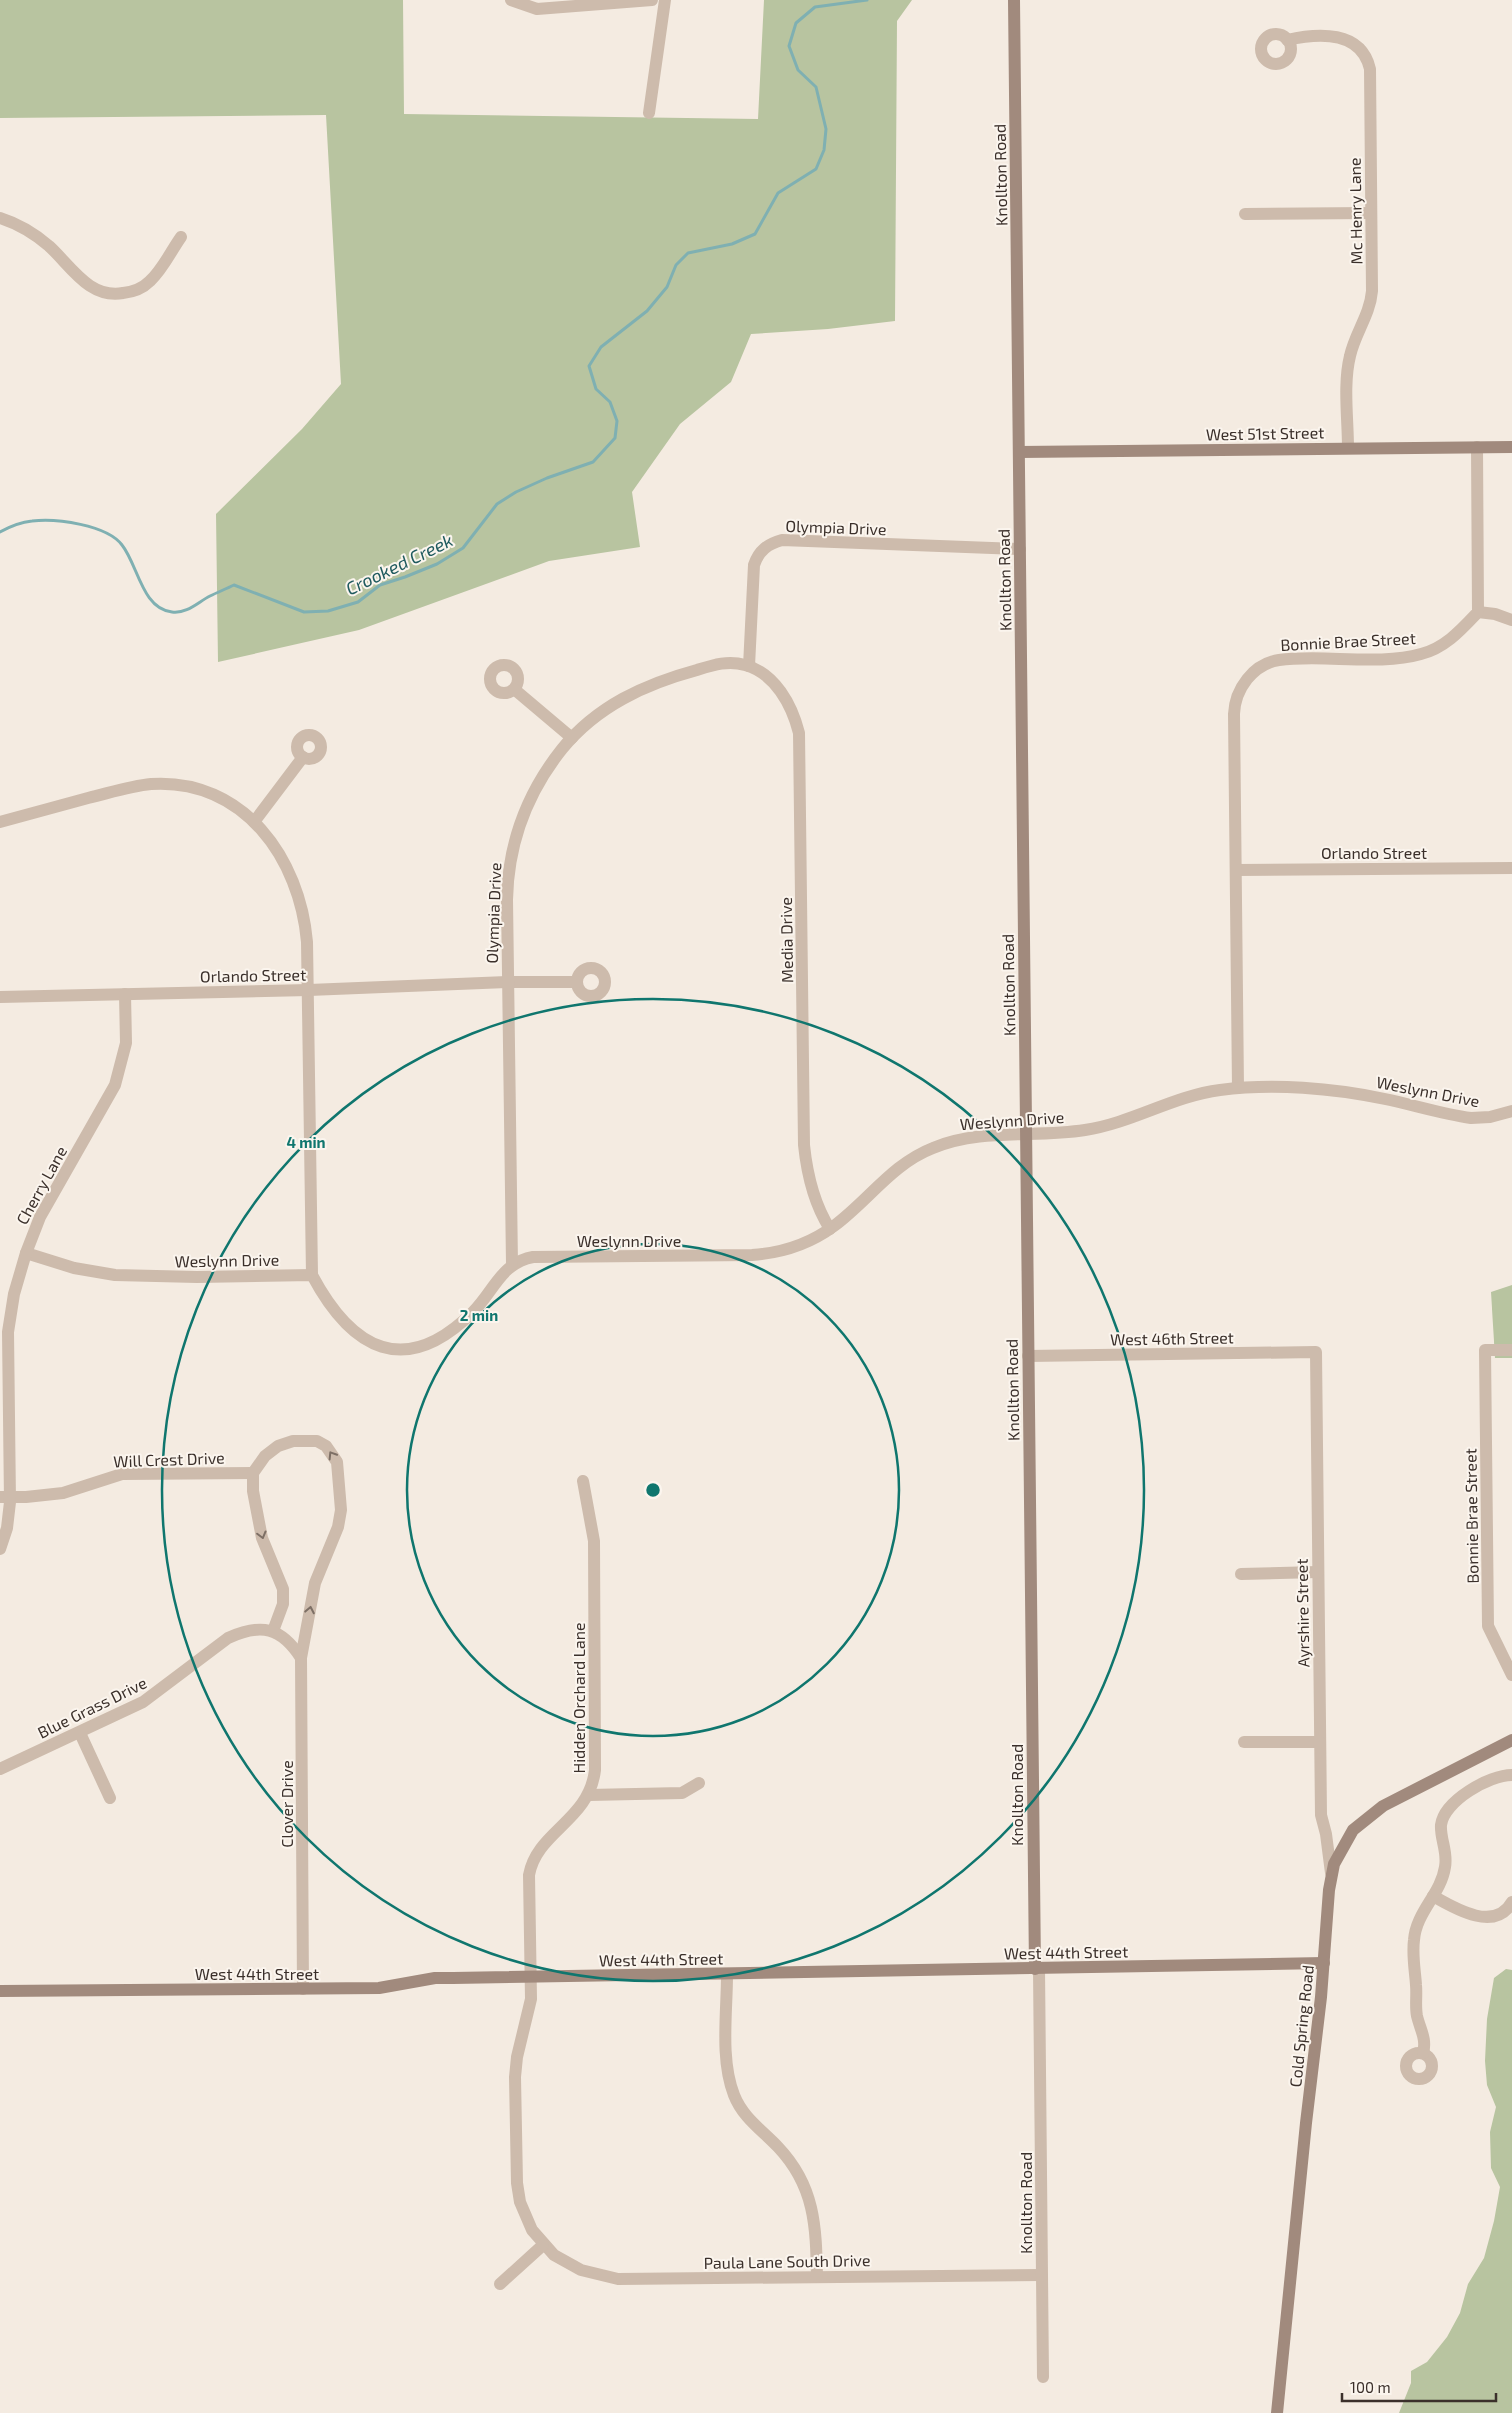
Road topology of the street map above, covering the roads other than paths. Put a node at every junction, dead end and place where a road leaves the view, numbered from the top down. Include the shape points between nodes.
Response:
1 (511, 0) edge
2 (652, 0) edge
3 (665, 0) edge
4 (1014, 0) edge
5 (1288, 40) dead end
6 (649, 113) dead end
7 (1371, 213) junction
8 (1244, 214) dead end
9 (0, 218) edge
10 (181, 237) dead end
11 (1477, 447) junction
12 (1512, 447) edge
13 (1348, 448) junction
14 (1019, 452) junction
15 (1020, 550) junction
16 (1478, 612) junction
17 (1512, 620) edge
18 (749, 666) junction
19 (514, 689) dead end
20 (572, 738) junction
21 (302, 757) dead end
22 (0, 822) edge
23 (254, 822) junction
24 (1512, 868) edge
25 (1236, 870) junction
26 (507, 982) junction
27 (577, 982) dead end
28 (309, 990) junction
29 (125, 994) junction
30 (0, 997) edge
31 (1238, 1088) junction
32 (1512, 1111) edge
33 (1026, 1135) junction
34 (830, 1229) junction
35 (26, 1253) junction
36 (512, 1264) junction
37 (312, 1275) junction
38 (1512, 1350) edge
39 (1316, 1352) joint
40 (1028, 1356) junction
41 (253, 1473) junction
42 (584, 1481) dead end
43 (5, 1497) edge
44 (0, 1549) edge
45 (1318, 1572) junction
46 (1241, 1574) dead end
47 (273, 1631) junction
48 (301, 1658) junction
49 (1512, 1675) edge
50 (80, 1733) junction
51 (1512, 1740) edge
52 (1244, 1742) dead end
53 (1320, 1742) junction
54 (0, 1769) edge
55 (1512, 1775) edge
56 (699, 1783) dead end
57 (589, 1795) junction
58 (110, 1798) dead end
59 (1331, 1873) junction
60 (1432, 1896) junction
61 (1512, 1902) edge
62 (1324, 1963) junction
63 (1037, 1970) junction
64 (727, 1975) junction
65 (530, 1978) junction
66 (302, 1989) junction
67 (0, 1991) edge
68 (1423, 2053) dead end
69 (544, 2245) junction
70 (1041, 2275) junction
71 (817, 2277) junction
72 (500, 2284) dead end
73 (1043, 2377) dead end
74 (1277, 2413) edge

1 - 2 street via 528,8 547,9
3 - 6 street
4 - 14 street, Knollton Road
5 - 7 street, Mc Henry Lane via 1311,36 1338,37 1357,46 1367,60 1370,74
7 - 8 street
7 - 13 street, Mc Henry Lane via 1371,297 1348,362
9 - 10 street via 40,239 87,285 114,294 136,290 149,282
11 - 12 street, West 51st Street
11 - 13 street, West 51st Street
11 - 16 street
13 - 14 street, West 51st Street
14 - 15 street, Knollton Road
15 - 18 street, Olympia Drive via 782,540 772,543 760,552 754,565
15 - 33 street, Knollton Road
16 - 17 street
16 - 25 street, Bonnie Brae Street via 1448,642 1422,654 1279,660 1250,675 1234,709
18 - 20 street, Olympia Drive via 719,663 647,685 601,712
18 - 34 street, Media Drive via 764,675 784,698 795,719 800,742 804,1145 811,1184
19 - 20 street
20 - 26 street, Olympia Drive via 537,786 516,834 507,890
21 - 23 street
22 - 23 street via 150,784 181,786 210,794 236,807
23 - 28 street via 280,853 298,894 306,934
24 - 25 street, Orlando Street
25 - 31 street, Bonnie Brae Street
26 - 27 street, Orlando Street
26 - 28 street, Orlando Street
26 - 36 street, Olympia Drive
28 - 29 street, Orlando Street
28 - 37 street
29 - 30 street, Orlando Street
29 - 35 street, Cherry Lane via 126,1043 115,1085 52,1195
31 - 32 street, Weslynn Drive via 1360,1094 1471,1118
31 - 33 street, Weslynn Drive via 1182,1099 1102,1127
33 - 34 street, Weslynn Drive via 976,1136 926,1150 894,1170
33 - 40 street, Knollton Road
34 - 36 street, Weslynn Drive via 804,1243 762,1254 533,1257
35 - 37 street, Weslynn Drive via 74,1268 115,1275
35 - 43 street, Cherry Lane via 14,1294 8,1332
36 - 37 street via 481,1303 452,1330 426,1344 398,1351 369,1343 335,1309
38 - 49 street, Bonnie Brae Street via 1486,1350 1488,1626
39 - 40 street, West 46th Street
39 - 45 street, Ayrshire Street
40 - 63 street, Knollton Road
41 - 43 street, Will Crest Drive via 122,1474 63,1493
41 -> 47 street via 262,1538 283,1589 283,1604
48 -> 41 street, Clover Drive via 315,1583 340,1520 342,1504 337,1462 322,1443 294,1441 278,1446 265,1456
42 - 57 street, Hidden Orchard Lane via 594,1541 595,1763
43 - 44 street, Cherry Lane via 7,1528
45 - 46 street
45 - 53 street, Ayrshire Street
47 - 48 street via 284,1638
47 - 50 street, Blue Grass Drive via 249,1630 228,1638 160,1692
48 - 66 street, Clover Drive
50 - 54 street, Blue Grass Drive
50 - 58 street
51 - 59 street, Cold Spring Road via 1372,1813 1349,1836
52 - 53 street
53 - 59 street, Ayrshire Street via 1321,1815
55 - 60 street via 1497,1778 1459,1797 1447,1809 1441,1829 1445,1869
56 - 57 street via 682,1793
57 - 65 street, Hidden Orchard Lane via 580,1809 543,1846 531,1866
59 - 62 street, Cold Spring Road
60 - 61 street via 1474,1916 1498,1915
60 - 68 street via 1417,1922 1413,1946 1416,2011 1424,2037
62 - 63 street, West 44th Street
62 - 74 street, Cold Spring Road
63 - 64 street, West 44th Street
63 - 70 street, Knollton Road
64 - 65 street, West 44th Street
64 - 71 street via 726,2055 731,2087 747,2117 785,2154 803,2182 815,2223
65 - 66 street, West 44th Street via 435,1978 386,1987
65 - 69 street, Hidden Orchard Lane via 530,2006 515,2067 517,2183 525,2216
66 - 67 street, West 44th Street
69 - 71 street, Paula Lane South Drive via 576,2268 608,2278
69 - 72 street
70 - 71 street, Paula Lane South Drive
70 - 73 street, Knollton Road

